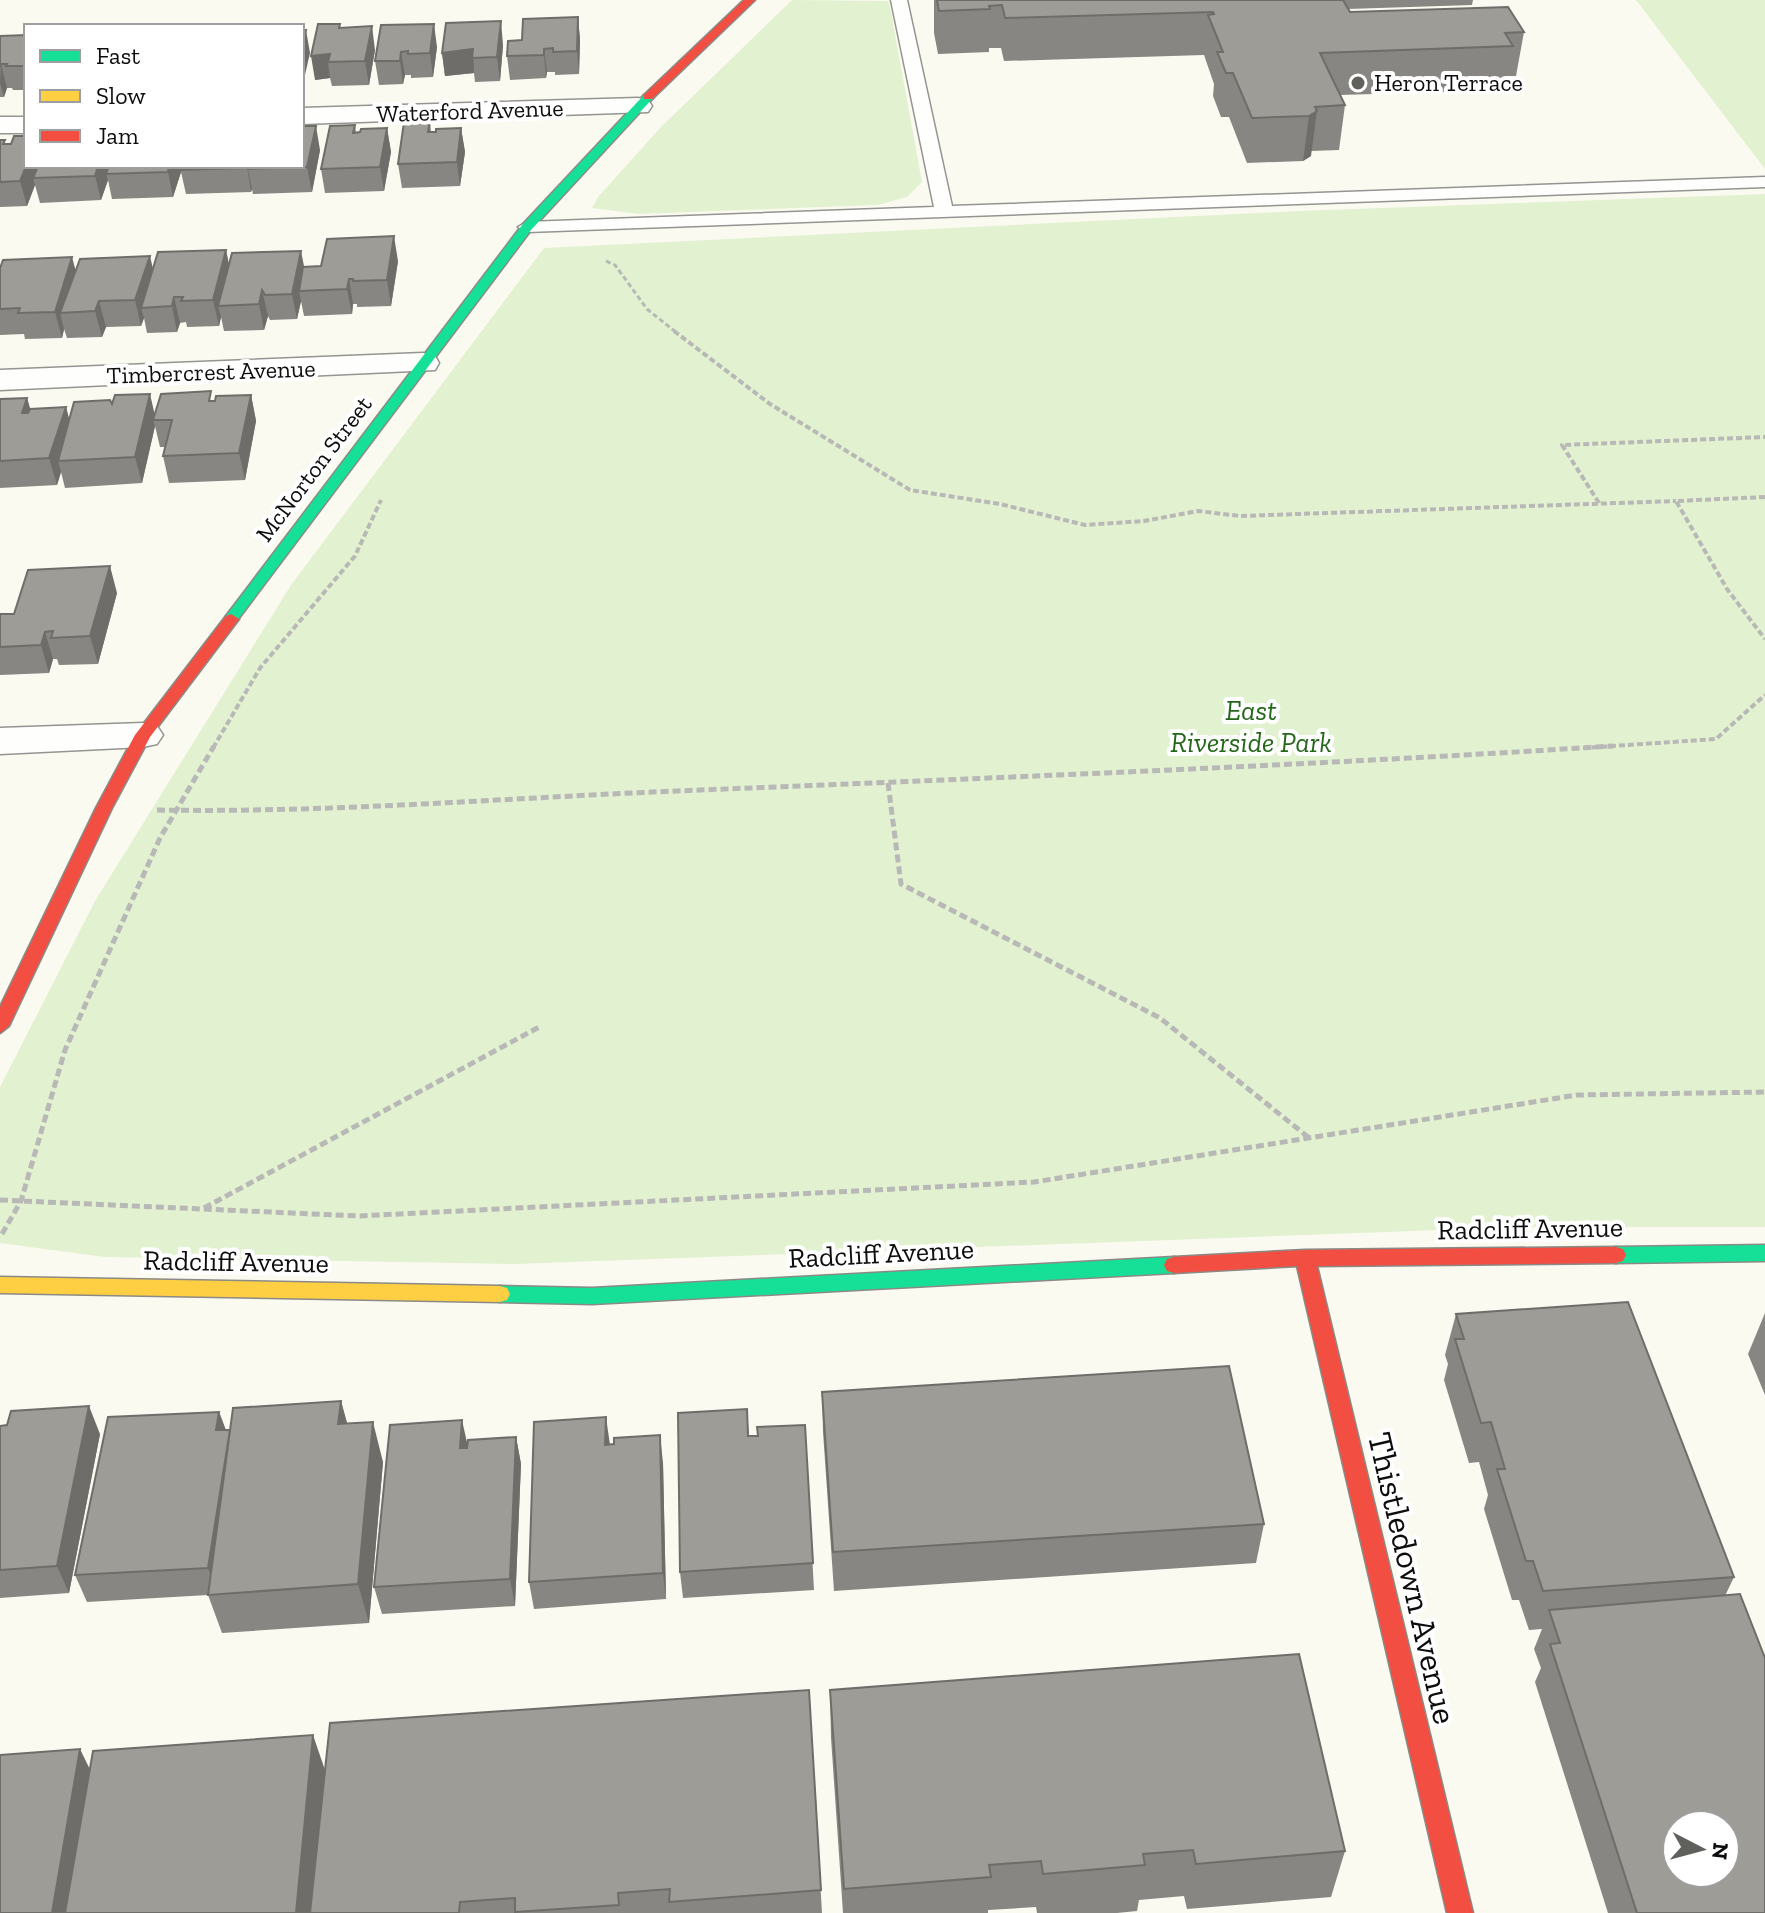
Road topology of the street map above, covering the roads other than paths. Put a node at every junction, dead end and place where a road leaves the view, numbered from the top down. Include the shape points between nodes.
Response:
1 (750, 0) edge
2 (899, 0) edge
3 (638, 106) junction
4 (304, 116) edge
5 (0, 125) edge
6 (24, 125) edge
7 (1765, 182) edge
8 (944, 212) junction
9 (527, 227) junction
10 (423, 363) junction
11 (0, 380) edge
12 (143, 735) junction
13 (0, 741) edge
14 (0, 1026) edge
15 (1765, 1253) edge
16 (1305, 1258) junction
17 (0, 1285) edge
18 (1460, 1913) edge

1 - 3 street, McNorton Street
2 - 8 lane
3 - 4 street, Waterford Avenue
3 - 9 street, McNorton Street
5 - 6 street
7 - 8 lane
8 - 9 lane
9 - 10 street, McNorton Street
10 - 11 street, Timbercrest Avenue
10 - 12 street, McNorton Street
12 - 13 street
12 - 14 street, McNorton Street
15 - 16 street, Radcliff Avenue
16 - 17 street, Radcliff Avenue via 592,1296
16 - 18 street, Thistledown Avenue

